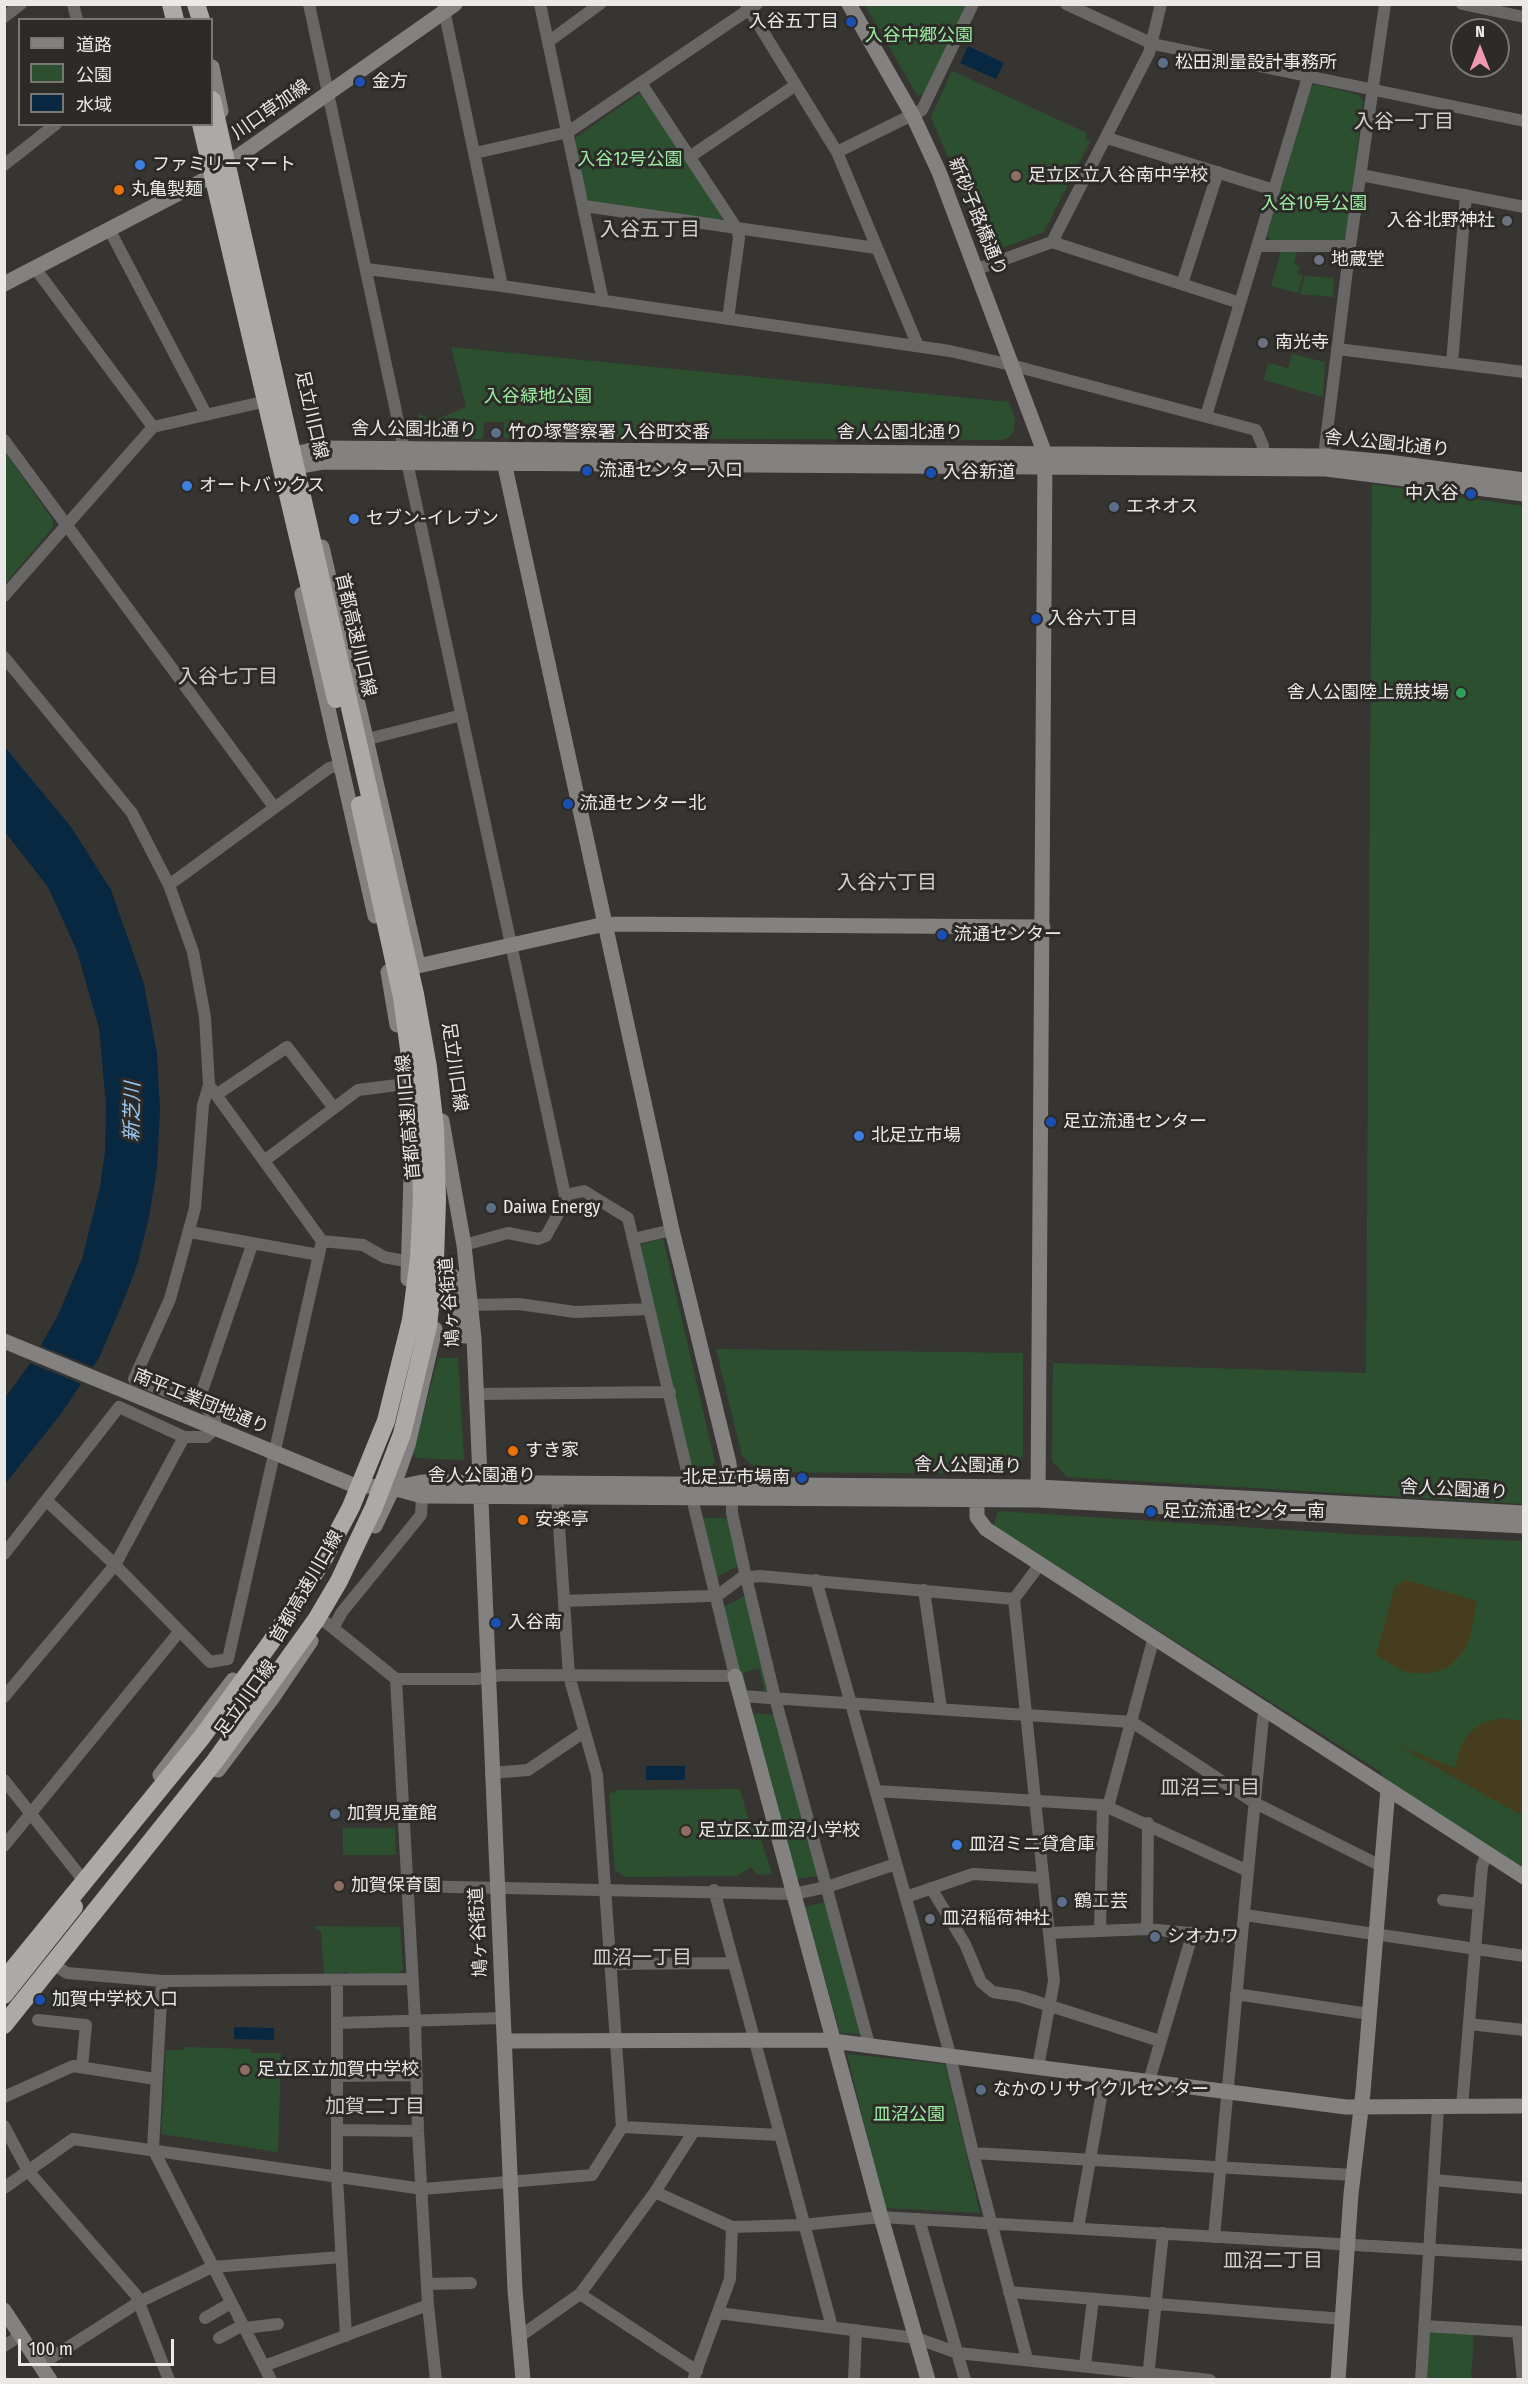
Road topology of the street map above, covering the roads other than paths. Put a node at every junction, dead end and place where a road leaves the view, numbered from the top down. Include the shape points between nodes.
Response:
1 (21, 4) edge
2 (168, 4) edge
3 (309, 4) edge
4 (540, 4) edge
5 (600, 4) edge
6 (849, 4) edge
7 (973, 4) edge
8 (1066, 4) edge
9 (1161, 4) edge
10 (1385, 4) edge
11 (1462, 4) edge
12 (751, 6) edge
13 (447, 7) edge
14 (4, 17) edge
15 (1524, 17) edge
16 (174, 18) edge
17 (548, 42) junction
18 (1153, 44) junction
19 (213, 73) edge
20 (1308, 77) junction
21 (641, 83) junction
22 (796, 85) junction
23 (1373, 91) junction
24 (328, 94) junction
25 (213, 104) edge
26 (913, 116) junction
27 (1524, 121) edge
28 (53, 126) edge
29 (193, 126) edge
30 (201, 126) edge
31 (568, 132) junction
32 (1107, 138) junction
33 (837, 152) junction
34 (475, 153) junction
35 (691, 156) junction
36 (231, 160) junction
37 (4, 165) edge
38 (1218, 172) junction
39 (1361, 175) junction
40 (206, 179) junction
41 (1274, 190) junction
42 (1466, 195) junction
43 (584, 206) junction
44 (1524, 207) edge
45 (109, 229) junction
46 (737, 229) junction
47 (1052, 242) junction
48 (1257, 246) junction
49 (1350, 246) junction
50 (876, 248) junction
51 (35, 268) junction
52 (367, 269) junction
53 (977, 269) junction
54 (7, 277) edge
55 (1182, 284) junction
56 (502, 286) junction
57 (603, 301) junction
58 (1240, 303) junction
59 (728, 319) junction
60 (918, 346) junction
61 (1337, 349) junction
62 (1452, 363) junction
63 (1011, 365) junction
64 (1524, 372) edge
65 (258, 403) junction
66 (206, 414) junction
67 (1206, 416) junction
68 (153, 427) junction
69 (4, 440) edge
70 (1263, 455) junction
71 (406, 456) junction
72 (502, 456) junction
73 (1324, 456) junction
74 (302, 458) junction
75 (1045, 460) junction
76 (273, 465) junction
77 (1524, 480) edge
78 (1524, 494) edge
79 (66, 524) junction
80 (4, 596) edge
81 (4, 657) edge
82 (462, 715) junction
83 (368, 739) junction
84 (341, 765) junction
85 (274, 807) junction
86 (169, 885) junction
87 (605, 924) junction
88 (1043, 927) junction
89 (512, 944) junction
90 (418, 966) junction
91 (388, 973) junction
92 (405, 1084) junction
93 (213, 1090) junction
94 (334, 1108) junction
95 (442, 1121) junction
96 (264, 1161) junction
97 (565, 1195) junction
98 (672, 1230) junction
99 (190, 1232) junction
100 (633, 1239) junction
101 (322, 1241) junction
102 (252, 1245) junction
103 (464, 1245) junction
104 (319, 1255) junction
105 (410, 1262) junction
106 (442, 1268) junction
107 (471, 1305) junction
108 (649, 1309) junction
109 (9, 1342) edge
110 (670, 1392) junction
111 (477, 1394) junction
112 (198, 1404) junction
113 (215, 1429) junction
114 (184, 1437) junction
115 (275, 1453) junction
116 (353, 1485) junction
117 (393, 1488) junction
118 (479, 1489) junction
119 (691, 1491) junction
120 (732, 1491) junction
121 (1038, 1493) junction
122 (422, 1496) junction
123 (557, 1496) junction
124 (977, 1500) junction
125 (47, 1501) junction
126 (1524, 1513) edge
127 (1524, 1526) edge
128 (4, 1554) edge
129 (1041, 1563) junction
130 (115, 1565) junction
131 (746, 1577) junction
132 (816, 1580) junction
133 (924, 1590) junction
134 (715, 1595) junction
135 (1014, 1599) junction
136 (564, 1601) junction
137 (329, 1625) junction
138 (179, 1632) junction
139 (1154, 1636) junction
140 (569, 1676) junction
141 (735, 1676) junction
142 (487, 1678) junction
143 (396, 1679) junction
144 (740, 1696) junction
145 (4, 1697) edge
146 (775, 1698) junction
147 (852, 1702) junction
148 (941, 1708) junction
149 (1268, 1709) junction
150 (1026, 1714) junction
151 (1132, 1722) junction
152 (585, 1732) junction
153 (491, 1773) junction
154 (4, 1780) edge
155 (152, 1785) junction
156 (1388, 1789) junction
157 (876, 1791) junction
158 (1035, 1800) junction
159 (1255, 1803) junction
160 (1105, 1806) junction
161 (185, 1811) junction
162 (31, 1814) junction
163 (1148, 1824) junction
164 (4, 1846) edge
165 (1487, 1853) junction
166 (896, 1864) junction
167 (1381, 1866) junction
168 (1248, 1871) junction
169 (80, 1876) junction
170 (1524, 1877) edge
171 (1042, 1878) junction
172 (407, 1886) junction
173 (827, 1887) junction
174 (496, 1888) junction
175 (931, 1888) junction
176 (714, 1890) junction
177 (606, 1891) junction
178 (793, 1893) junction
179 (906, 1897) junction
180 (90, 1898) junction
181 (1443, 1900) dead end
182 (1479, 1904) junction
183 (1245, 1915) junction
184 (1147, 1929) junction
185 (1100, 1930) junction
186 (1193, 1932) junction
187 (1049, 1934) junction
188 (1376, 1935) junction
189 (1242, 1938) junction
190 (1476, 1949) junction
191 (1524, 1956) edge
192 (732, 1963) junction
193 (610, 1964) junction
194 (59, 1968) junction
195 (4, 1970) edge
196 (412, 1979) junction
197 (4, 1980) edge
198 (337, 1981) junction
199 (162, 1982) junction
200 (1236, 1994) junction
201 (4, 1995) edge
202 (1049, 2005) junction
203 (4, 2012) edge
204 (1369, 2014) junction
205 (502, 2018) junction
206 (39, 2020) dead end
207 (415, 2021) junction
208 (337, 2023) junction
209 (1469, 2024) junction
210 (4, 2025) edge
211 (1524, 2030) edge
212 (4, 2036) edge
213 (504, 2040) junction
214 (616, 2040) junction
215 (753, 2040) junction
216 (833, 2041) junction
217 (1160, 2041) junction
218 (869, 2044) junction
219 (949, 2055) junction
220 (82, 2067) junction
221 (1038, 2067) junction
222 (417, 2075) junction
223 (1105, 2075) junction
224 (335, 2076) junction
225 (155, 2079) junction
226 (1149, 2081) junction
227 (1227, 2090) junction
228 (4, 2097) edge
229 (1524, 2106) edge
230 (1362, 2107) junction
231 (1462, 2107) junction
232 (1438, 2108) junction
233 (4, 2126) edge
234 (622, 2127) junction
235 (337, 2130) junction
236 (418, 2131) junction
237 (694, 2131) junction
238 (779, 2135) junction
239 (153, 2150) junction
240 (972, 2153) junction
241 (1091, 2160) junction
242 (1220, 2167) junction
243 (28, 2171) junction
244 (1353, 2175) junction
245 (337, 2177) junction
246 (1434, 2180) junction
247 (510, 2181) junction
248 (4, 2188) edge
249 (1524, 2188) edge
250 (423, 2189) junction
251 (655, 2192) junction
252 (881, 2217) junction
253 (919, 2219) junction
254 (992, 2223) junction
255 (802, 2224) junction
256 (732, 2227) junction
257 (1078, 2228) junction
258 (1163, 2233) junction
259 (1214, 2237) junction
260 (1350, 2246) junction
261 (1429, 2250) junction
262 (1524, 2256) edge
263 (341, 2257) junction
264 (212, 2267) junction
265 (471, 2283) dead end
266 (427, 2284) junction
267 (1009, 2292) junction
268 (580, 2294) junction
269 (1093, 2299) junction
270 (139, 2301) junction
271 (231, 2303) junction
272 (1156, 2304) junction
273 (428, 2305) junction
274 (4, 2310) edge
275 (718, 2313) junction
276 (205, 2318) dead end
277 (1343, 2319) junction
278 (278, 2324) dead end
279 (1424, 2326) junction
280 (244, 2327) junction
281 (832, 2327) junction
282 (856, 2330) junction
283 (1521, 2332) edge
284 (21, 2335) junction
285 (346, 2336) junction
286 (519, 2337) junction
287 (219, 2338) dead end
288 (916, 2338) junction
289 (4, 2346) edge
290 (958, 2353) junction
291 (1027, 2359) junction
292 (40, 2365) junction
293 (264, 2366) junction
294 (1085, 2366) junction
295 (695, 2375) edge
296 (1149, 2376) edge
297 (50, 2379) edge
298 (169, 2379) edge
299 (271, 2379) edge
300 (436, 2379) edge
301 (523, 2379) edge
302 (854, 2379) edge
303 (928, 2379) edge
304 (965, 2379) edge
305 (1210, 2379) edge
306 (1338, 2379) edge
307 (1420, 2379) edge
308 (1523, 2379) edge

1 - 14 street
2 - 16 highway
3 - 24 street
4 - 17 street
5 - 17 street
6 - 26 street, 新砂子路橋通り
7 - 26 street via 928,101
8 - 18 street
9 - 18 street
10 - 23 street
11 - 15 street
12 - 21 street
12 - 22 street
13 - 24 street, 川口草加線
13 - 34 street
17 - 31 street
18 - 20 street
18 - 32 street
19 - 36 street, 足立川口線
20 - 23 street
20 - 41 street
21 - 31 street
21 - 35 street
22 - 33 street
22 - 35 street
23 - 27 street
23 - 39 street
24 - 36 street, 川口草加線
24 - 52 street
25 - 210 highway, 首都高速川口線, bridge via 415,994 428,1067 437,1199 428,1326 388,1475 339,1581 305,1636 215,1761
26 - 33 street
26 - 53 street, 新砂子路橋通り
28 - 37 street
29 - 40 street, 足立川口線
30 - 197 highway, 首都高速川口線, bridge via 402,997 420,1131 419,1258 411,1320 386,1421 355,1498 324,1558 282,1626 202,1737
31 - 34 street
31 - 43 street
32 - 38 street
32 - 47 street
33 - 50 street
34 - 56 street
35 - 46 street
36 - 40 street, 川口草加線
36 - 74 street, 足立川口線
38 - 41 street
38 - 55 street
39 - 42 street
39 - 49 street
40 - 45 street, 川口草加線
40 - 65 street, 足立川口線
41 - 48 street
42 - 44 street
42 - 62 street
43 - 46 street
43 - 57 street
45 - 51 street, 川口草加線
45 - 66 street
46 - 50 street
46 - 59 street
47 - 53 street
47 - 55 street
48 - 49 street
48 - 58 street
49 - 61 street
50 - 60 street
51 - 54 street, 川口草加線
51 - 68 street
52 - 56 street
52 - 71 street
53 - 63 street, 新砂子路橋通り
55 - 58 street
56 - 57 street
57 - 59 street
58 - 67 street
59 - 60 street
60 - 63 street
61 - 62 street
61 - 73 street
62 - 64 street
63 - 67 street
63 - 75 street, 新砂子路橋通り
65 - 66 street
65 - 76 street, 足立川口線
66 - 68 street
67 - 70 street via 1256,430
68 - 79 street
69 - 79 street
70 - 73 street, 舎人公園北通り
70 - 75 street, 舎人公園北通り
71 - 72 street, 舎人公園北通り
71 - 74 street, 舎人公園北通り via 323,462
71 - 82 street
72 - 75 street, 舎人公園北通り
72 - 87 street
73 - 77 street, 舎人公園北通り
74 - 76 street, 舎人公園北通り via 287,470
74 - 83 street, 足立川口線
75 - 78 street, 舎人公園北通り via 1326,469
75 - 88 street
76 - 84 street, 足立川口線
79 - 80 street
79 - 85 street
81 - 86 street via 132,813
82 - 83 street
82 - 89 street
83 - 90 street, 足立川口線
84 - 85 street via 328,768
84 - 91 street, 足立川口線
85 - 86 street
86 - 93 street via 200,984
87 - 88 street
87 - 89 street
87 - 98 street
88 - 121 street
89 - 90 street
89 - 97 street
90 - 91 street
90 - 95 street, 足立川口線
91 - 92 street, 足立川口線
92 - 94 street via 358,1090
92 - 105 street, 足立川口線 via 412,1142
93 - 94 street via 287,1047
93 - 96 street
93 - 99 street via 202,1105 200,1163
94 - 96 street
95 - 103 street, 鳩ヶ谷街道
95 - 106 street, 足立川口線
96 - 101 street
97 - 100 street via 584,1191 628,1218
97 - 103 street via 546,1236 538,1239 508,1233
98 - 100 street
98 - 120 street
99 - 102 street
99 - 112 street via 170,1299 134,1379
100 - 108 street
101 - 104 street
101 - 105 street via 363,1245 384,1257
102 - 104 street
102 - 112 street
103 - 107 street, 鳩ヶ谷街道
104 - 115 street
105 - 106 street, 鳩ヶ谷街道
105 - 116 street, 足立川口線 via 391,1376 371,1443
106 - 117 street, 足立川口線 via 423,1389
106 - 118 street, 鳩ヶ谷街道 via 451,1273 458,1285
107 - 108 street via 519,1304 575,1312
107 - 111 street, 鳩ヶ谷街道
108 - 110 street
109 - 113 street, 南平工業団地通り
110 - 111 street
110 - 119 street
111 - 118 street, 鳩ヶ谷街道
112 - 113 street via 205,1406 215,1419
113 - 114 street via 206,1437
113 - 115 street, 南平工業団地通り
114 - 125 street via 119,1407
114 - 130 street
115 - 116 street, 南平工業団地通り
115 - 138 street via 228,1659 210,1662
116 - 117 street, 南平工業団地通り
116 - 155 street, 足立川口線 via 312,1565 288,1602
117 - 118 street, 舎人公園通り via 422,1482
117 - 122 street, 舎人公園通り
117 - 137 street, 足立川口線
118 - 119 street, 舎人公園通り
118 - 122 street, 舎人公園通り
118 - 123 street, 舎人公園通り
118 - 142 street, 鳩ヶ谷街道
119 - 120 street, 舎人公園通り
119 - 123 street, 舎人公園通り
119 - 134 street
120 - 121 street, 舎人公園通り
120 - 124 street, 舎人公園通り
120 - 131 street via 732,1513
121 - 124 street, 舎人公園通り
121 - 126 street, 舎人公園通り
121 - 127 street, 舎人公園通り
122 - 137 street via 421,1515
123 - 136 street
124 - 129 street via 980,1524
125 - 128 street
125 - 130 street
129 - 135 street
129 - 139 street
130 - 138 street
130 - 145 street
131 - 132 street
131 - 134 street
131 - 146 street
132 - 133 street
132 - 147 street
133 - 135 street
133 - 148 street
134 - 136 street
134 - 141 street
135 - 150 street
136 - 140 street
137 - 143 street
137 - 161 street, 足立川口線
138 - 162 street
139 - 149 street
139 - 151 street
140 - 141 street
140 - 142 street
140 - 152 street
141 - 144 street
142 - 143 street
142 - 153 street, 鳩ヶ谷街道
143 - 172 street
144 - 146 street
144 - 178 street
146 - 147 street
146 - 173 street
147 - 148 street
147 - 157 street
148 - 150 street
149 - 156 street
149 - 159 street via 1263,1718
150 - 151 street
150 - 158 street
151 - 159 street
151 - 160 street
152 - 153 street via 528,1770
152 - 177 street via 597,1775
153 - 174 street, 鳩ヶ谷街道
154 - 162 street
155 - 169 street, 足立川口線
155 - 180 highway
156 - 165 street
156 - 167 street
157 - 158 street
157 - 166 street
158 - 160 street
158 - 171 street
159 - 167 street
159 - 168 street
160 - 163 street
160 - 185 street
161 - 180 highway
161 - 194 street, 足立川口線
162 - 164 street
162 - 169 street
163 - 168 street
163 - 184 street
165 - 170 street
165 - 182 street
166 - 173 street
166 - 179 street
167 - 188 street
168 - 183 street
169 - 195 street, 足立川口線
171 - 175 street via 973,1874
171 - 187 street
172 - 174 street
172 - 196 street
173 - 178 street
173 - 218 street
174 - 177 street
174 - 205 street, 鳩ヶ谷街道
175 - 179 street
175 - 202 street via 965,1944 981,1982 993,1992
176 - 177 street
176 - 178 street
176 - 192 street
177 - 193 street
178 - 216 street
179 - 219 street
180 - 201 highway
180 - 203 highway
181 - 182 street
182 - 190 street
183 - 188 street
183 - 189 street
184 - 185 street
184 - 186 street
185 - 187 street
186 - 189 street
186 - 217 street
187 - 202 street via 1054,1981
188 - 190 street
188 - 204 street
189 - 200 street
190 - 191 street
190 - 209 street
192 - 193 street
192 - 215 street
193 - 214 street
194 - 199 street via 67,1973
194 - 212 street, 足立川口線
196 - 198 street
196 - 207 street
198 - 199 street
198 - 208 street
199 - 225 street
200 - 204 street
200 - 227 street
202 - 217 street
202 - 221 street
204 - 230 street
205 - 207 street
205 - 213 street, 鳩ヶ谷街道
206 - 220 street via 86,2025
207 - 208 street
207 - 222 street
208 - 224 street
209 - 211 street
209 - 231 street
213 - 214 street
213 - 247 street, 鳩ヶ谷街道
214 - 215 street
214 - 234 street
215 - 216 street
215 - 238 street
216 - 218 street
216 - 252 street
217 - 226 street
218 - 219 street
219 - 221 street
219 - 240 street
220 - 225 street
220 - 228 street via 74,2066
221 - 223 street
222 - 224 street
222 - 236 street
223 - 226 street
223 - 241 street
224 - 235 street
225 - 239 street
226 - 227 street
227 - 230 street
227 - 242 street
229 - 231 street
230 - 232 street
230 - 244 street
231 - 232 street
232 - 246 street
233 - 243 street
234 - 237 street
234 - 247 street via 592,2175
235 - 236 street
235 - 245 street
236 - 250 street
237 - 238 street
237 - 251 street
238 - 255 street
239 - 243 street via 73,2139
239 - 245 street
239 - 264 street
240 - 241 street
240 - 254 street
241 - 242 street
241 - 257 street
242 - 244 street
242 - 259 street
243 - 248 street
243 - 270 street
244 - 260 street
245 - 250 street
245 - 263 street
246 - 249 street
246 - 261 street
247 - 250 street
247 - 286 street, 鳩ヶ谷街道
250 - 266 street
251 - 256 street
251 - 268 street
252 - 253 street
252 - 255 street
252 - 288 street
253 - 254 street
253 - 290 street
254 - 257 street
254 - 267 street
255 - 256 street
255 - 281 street
256 - 275 street via 730,2279
257 - 258 street
258 - 259 street
258 - 272 street
259 - 260 street
260 - 261 street
260 - 277 street
261 - 262 street
261 - 279 street
263 - 264 street
263 - 285 street
264 - 270 street
264 - 271 street
265 - 266 street
266 - 273 street
267 - 269 street
267 - 291 street
268 - 286 street
268 - 295 street
269 - 272 street
269 - 294 street
270 - 292 street
270 - 298 street
271 - 276 street
271 - 280 street
272 - 277 street
272 - 296 street
273 - 285 street
273 - 300 street
274 - 284 street
275 - 281 street
275 - 295 street
277 - 306 street
278 - 280 street
279 - 283 street
279 - 307 street
280 - 287 street
280 - 293 street
281 - 282 street
282 - 288 street
282 - 302 street
283 - 308 street
284 - 289 street
284 - 292 street
285 - 293 street
286 - 301 street, 鳩ヶ谷街道
288 - 290 street
288 - 303 street
290 - 291 street
290 - 304 street
291 - 294 street
292 - 297 street
293 - 299 street
294 - 296 street
296 - 305 street

